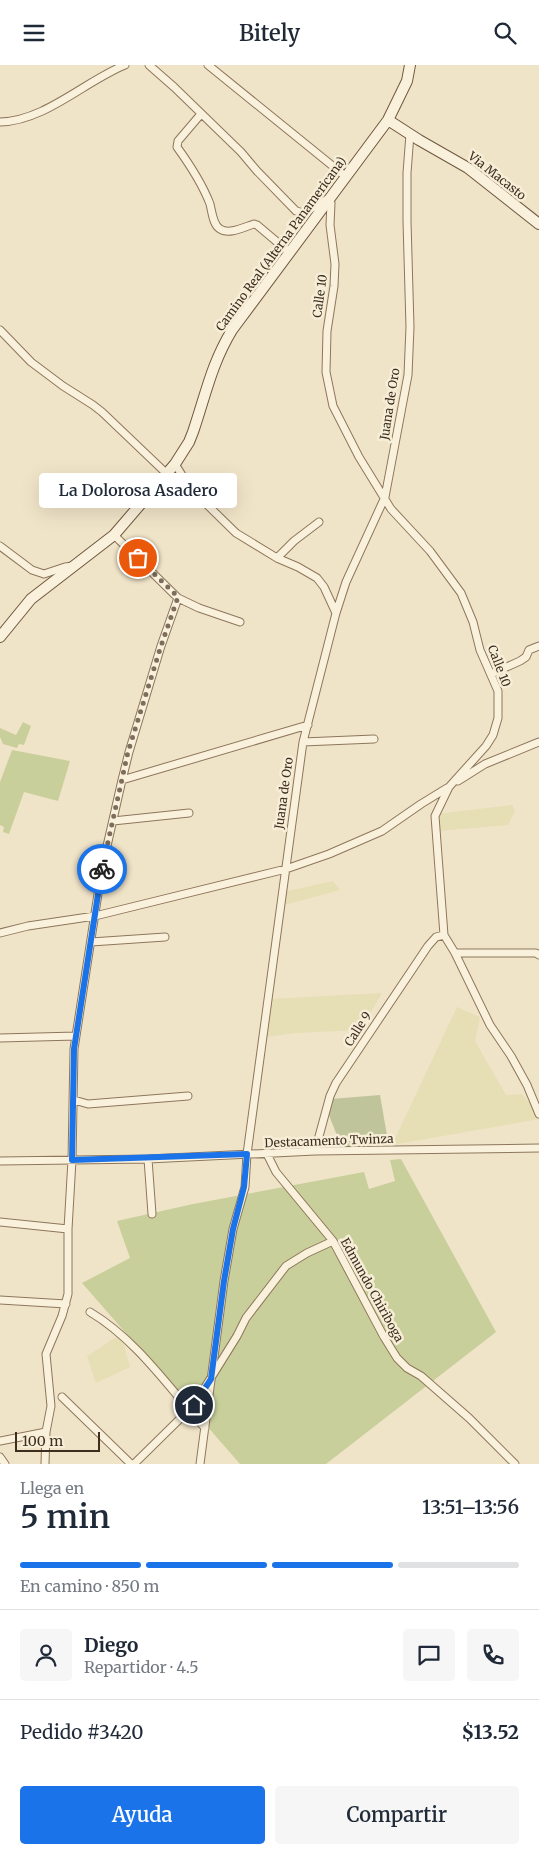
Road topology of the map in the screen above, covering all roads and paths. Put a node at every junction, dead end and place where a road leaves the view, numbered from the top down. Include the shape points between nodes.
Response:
1 (125, 65) edge
2 (149, 65) edge
3 (208, 65) edge
4 (410, 65) edge
5 (201, 114) junction
6 (388, 120) junction
7 (0, 122) edge
8 (410, 134) junction
9 (345, 176) junction
10 (329, 197) junction
11 (539, 224) edge
12 (289, 252) junction
13 (0, 330) edge
14 (175, 464) junction
15 (167, 474) junction
16 (385, 497) junction
17 (319, 522) dead end
18 (114, 535) junction
19 (0, 546) edge
20 (277, 558) junction
21 (73, 566) junction
22 (178, 597) junction
23 (336, 613) junction
24 (240, 622) dead end
25 (0, 637) edge
26 (539, 646) edge
27 (491, 674) junction
28 (308, 725) junction
29 (374, 739) dead end
30 (303, 741) junction
31 (539, 742) edge
32 (122, 780) junction
33 (448, 787) junction
34 (189, 813) dead end
35 (113, 821) junction
36 (286, 869) junction
37 (95, 916) junction
38 (0, 933) edge
39 (444, 935) junction
40 (165, 937) dead end
41 (91, 941) junction
42 (455, 953) junction
43 (539, 955) edge
44 (76, 1036) junction
45 (0, 1038) edge
46 (188, 1096) dead end
47 (74, 1099) junction
48 (539, 1114) edge
49 (539, 1148) edge
50 (316, 1151) junction
51 (247, 1154) junction
52 (267, 1154) junction
53 (148, 1159) junction
54 (72, 1160) junction
55 (0, 1161) edge
56 (152, 1214) dead end
57 (0, 1222) edge
58 (68, 1229) junction
59 (333, 1241) junction
60 (0, 1300) edge
61 (66, 1303) junction
62 (90, 1312) dead end
63 (211, 1379) junction
64 (62, 1397) dead end
65 (190, 1411) junction
66 (205, 1428) junction
67 (46, 1433) junction
68 (0, 1441) edge
69 (0, 1457) edge
70 (5, 1464) edge
71 (45, 1464) edge
72 (133, 1464) edge
73 (200, 1464) edge
74 (515, 1464) edge

1 - 7 street via 59,103 37,113
2 - 5 street
3 - 9 street
4 - 6 street, Camino Real (Alterna Panamericana) via 407,81
5 - 10 street via 296,211 309,212
5 - 12 street via 176,144 199,179 216,225 227,232 257,225
6 - 8 street, Via Macasto
6 - 9 street, Camino Real (Alterna Panamericana)
8 - 11 street, Via Macasto via 468,168
8 - 16 street, Juana de Oro via 408,375
9 - 10 street, Camino Real (Alterna Panamericana)
10 - 12 street, Camino Real (Alterna Panamericana)
10 - 16 street, Calle 10 via 335,264 327,331 328,385 333,406 345,431
12 - 14 street, Camino Real (Alterna Panamericana) via 220,349 193,432
13 - 15 street via 30,361 94,405
14 - 15 street, Camino Real (Alterna Panamericana)
14 - 20 street via 190,488 236,533
15 - 18 street, Camino Real (Alterna Panamericana)
16 - 23 street, Juana de Oro via 346,582
16 - 27 street, Calle 10 via 391,509 430,551 461,593
17 - 20 street
18 - 21 street, Camino Real (Alterna Panamericana)
18 - 22 street
19 - 21 street via 44,575
20 - 23 street via 317,578
21 - 25 street, Camino Real (Alterna Panamericana) via 31,599
22 - 24 street
22 - 32 street
23 - 28 street, Juana de Oro
26 - 27 street via 528,651 520,661
27 - 33 street, Calle 10 via 498,691 496,727 486,746
28 - 30 street, Juana de Oro
28 - 32 street
29 - 30 street
30 - 36 street, Juana de Oro
31 - 33 street via 485,764
32 - 35 street
33 - 36 street via 382,831
33 - 39 street, Calle 10 via 435,816
34 - 35 street
35 - 37 street
36 - 37 street
36 - 51 street, Juana de Oro
37 - 38 street via 28,925
37 - 41 street
39 - 42 street, Calle 10
39 - 50 street, Calle 9 via 436,937 428,946 336,1083
40 - 41 street
41 - 44 street
42 - 43 street
42 - 48 street, Calle 10 via 490,1025 527,1085
44 - 45 street
44 - 47 street
46 - 47 street via 88,1105
47 - 54 street
49 - 50 street, Destacamento Twinza
50 - 52 street, Destacamento Twinza
51 - 52 street, Destacamento Twinza
51 - 53 street, Destacamento Twinza
51 - 63 street, Juana de Oro via 244,1187 224,1281
52 - 59 street, Edmundo Chiriboga via 276,1172
53 - 54 street, Destacamento Twinza
53 - 56 street
54 - 55 street, Destacamento Twinza
54 - 58 street
57 - 58 street
58 - 61 street
59 - 63 street via 286,1266 246,1319
59 - 74 street, Edmundo Chiriboga via 397,1358 469,1418
60 - 61 street
61 - 67 street via 46,1354 51,1406
62 - 65 street via 132,1345
63 - 65 street
63 - 66 street, Juana de Oro
64 - 72 street
65 - 66 street
65 - 72 street
66 - 73 street, Juana de Oro
67 - 68 street
67 - 71 street
69 - 70 street

